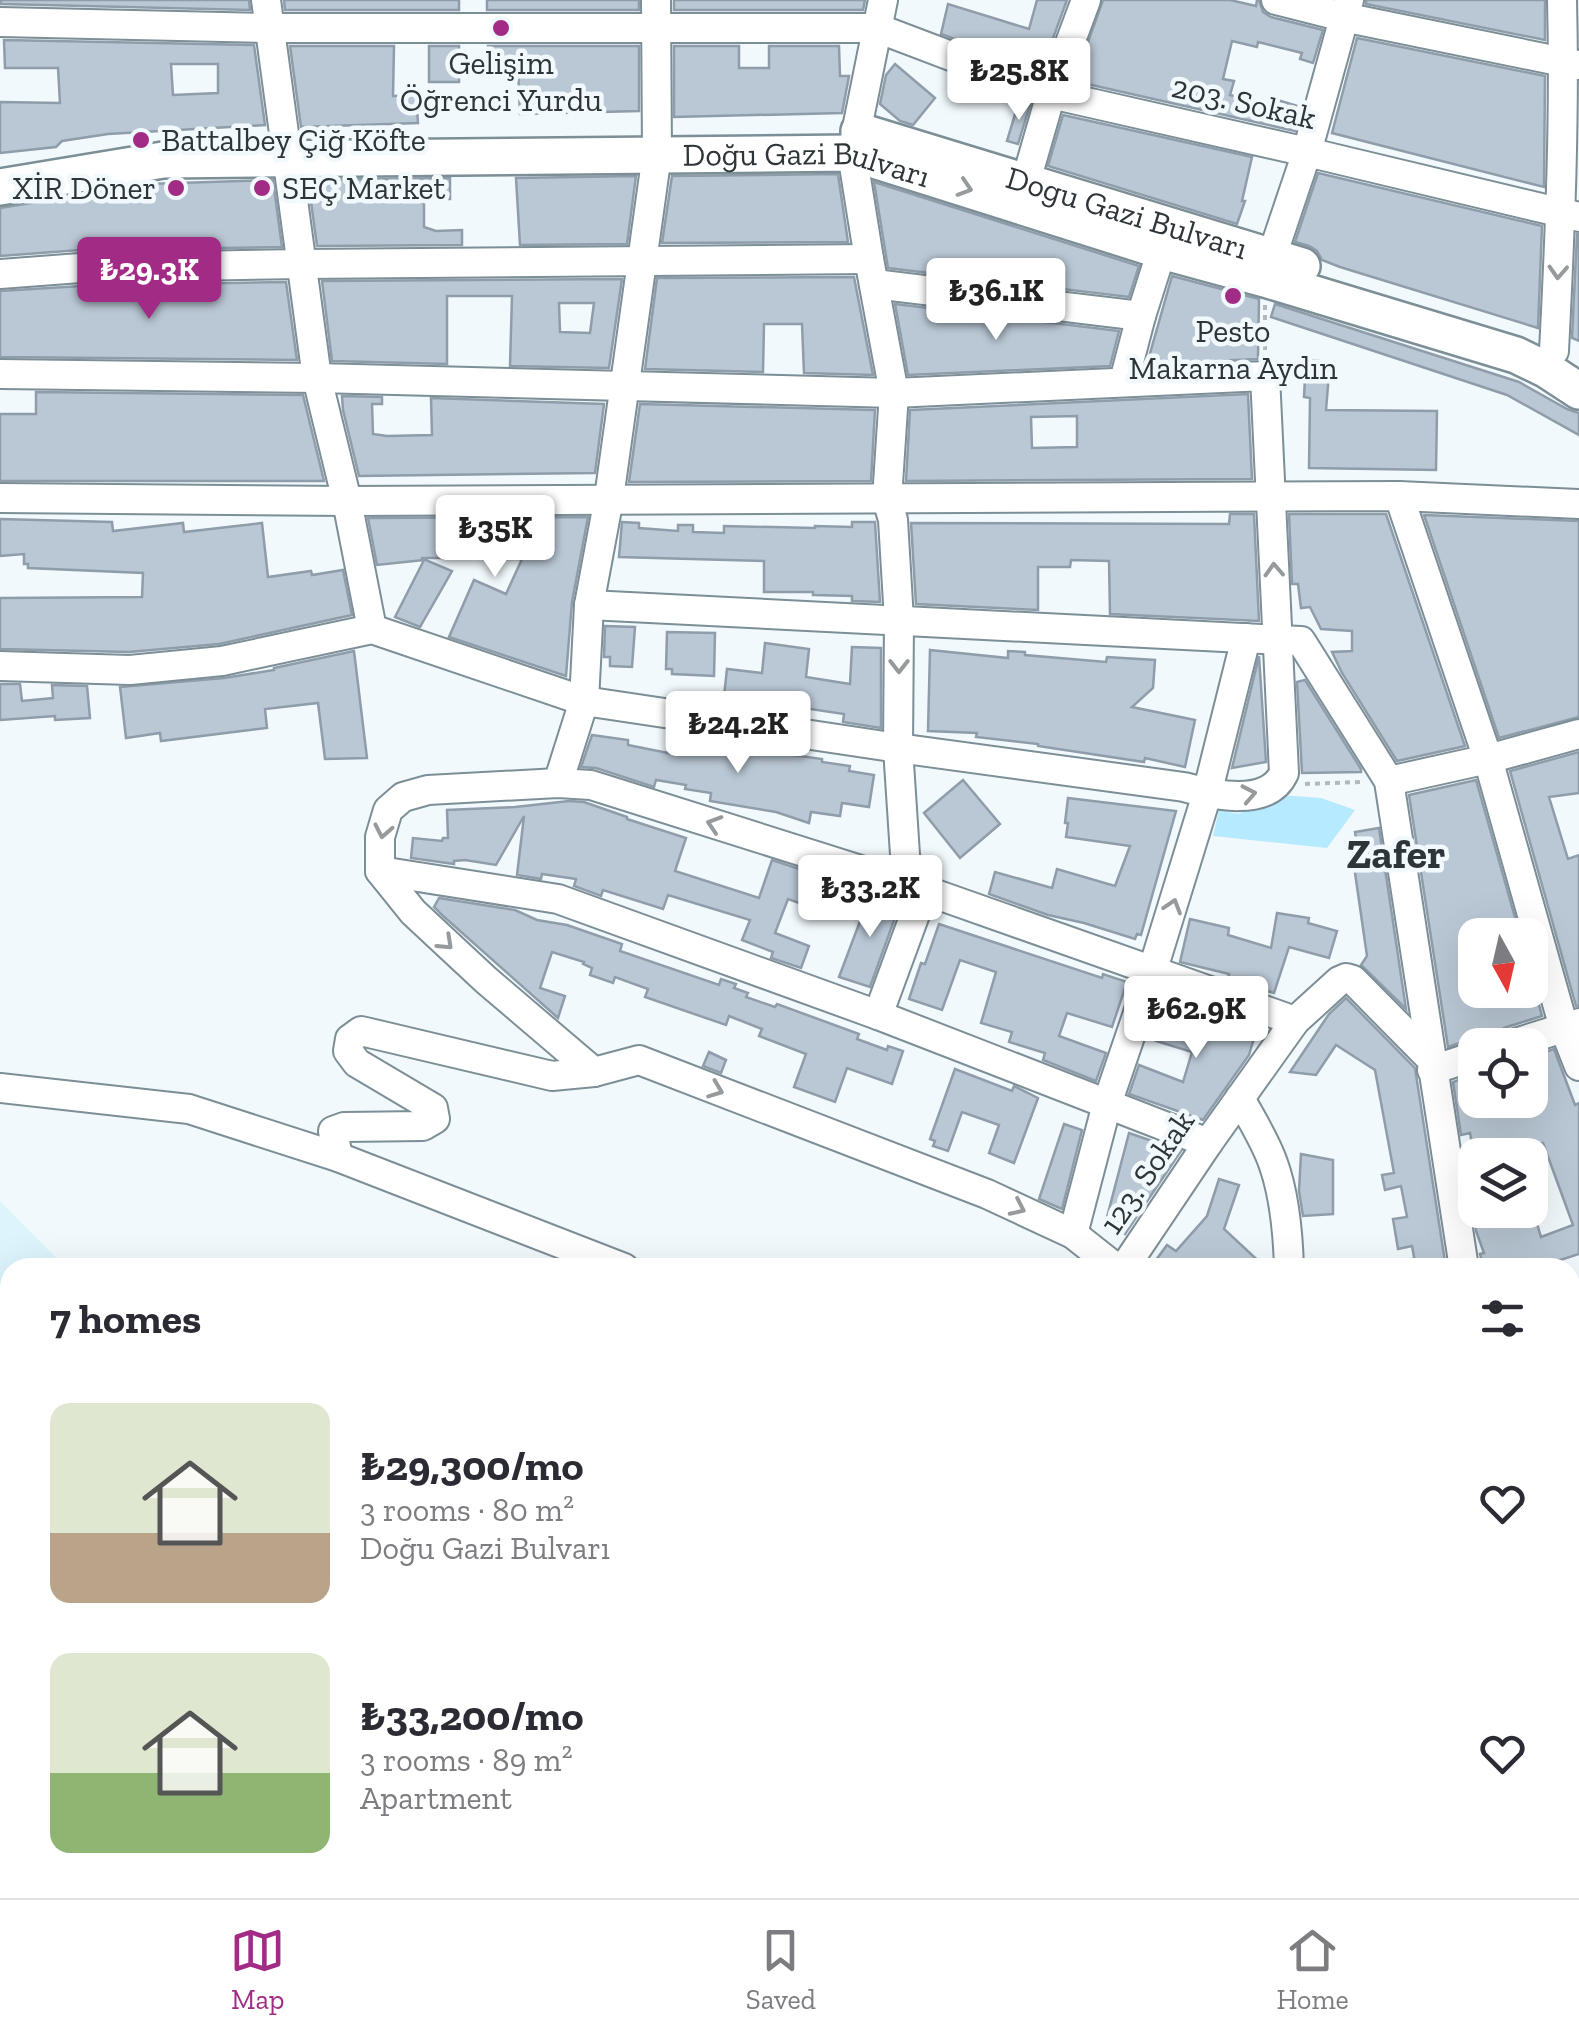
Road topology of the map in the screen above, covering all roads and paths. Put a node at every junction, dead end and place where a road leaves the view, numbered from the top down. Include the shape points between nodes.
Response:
1 (883, 0) edge
2 (1086, 0) edge
3 (1276, 0) edge
4 (1562, 0) edge
5 (1346, 8) edge
6 (268, 14) edge
7 (656, 14) edge
8 (0, 22) edge
9 (877, 28) junction
10 (1572, 64) edge
11 (1051, 94) junction
12 (854, 141) junction
13 (658, 144) junction
14 (287, 152) junction
15 (1307, 152) junction
16 (0, 166) edge
17 (1026, 181) junction
18 (0, 186) edge
19 (1570, 215) edge
20 (1166, 238) junction
21 (643, 262) junction
22 (302, 264) junction
23 (1268, 268) junction
24 (871, 272) junction
25 (0, 274) edge
26 (1141, 316) junction
27 (1566, 359) edge
28 (0, 374) edge
29 (1266, 376) junction
30 (317, 378) junction
31 (1124, 381) junction
32 (625, 386) junction
33 (1579, 391) edge
34 (894, 393) junction
35 (1399, 496) junction
36 (0, 498) edge
37 (609, 498) junction
38 (1270, 498) junction
39 (886, 499) junction
40 (346, 501) junction
41 (1579, 504) edge
42 (589, 605) junction
43 (899, 620) junction
44 (372, 628) junction
45 (1246, 638) junction
46 (1277, 639) junction
47 (0, 666) edge
48 (584, 701) junction
49 (1579, 734) edge
50 (898, 748) junction
51 (1488, 759) junction
52 (1389, 781) junction
53 (558, 783) junction
54 (1275, 785) junction
55 (1207, 794) junction
56 (380, 871) junction
57 (915, 888) junction
58 (1153, 970) junction
59 (878, 1015) junction
60 (1295, 1021) junction
61 (1572, 1025) edge
62 (1548, 1033) edge
63 (1458, 1059) edge
64 (1431, 1064) junction
65 (1579, 1066) edge
66 (594, 1072) junction
67 (0, 1088) edge
68 (1240, 1098) junction
69 (1107, 1104) junction
70 (1208, 1143) junction
71 (338, 1157) junction
72 (1073, 1234) junction
73 (598, 1258) edge
74 (1103, 1258) edge
75 (1131, 1258) edge
76 (1289, 1258) edge
77 (1462, 1258) edge

1 - 9 street
2 - 11 street
3 - 5 street
4 - 10 street
5 - 10 street
5 - 15 street
6 - 7 street, 203. Sokak
6 - 8 street, 203. Sokak
6 - 14 street
7 - 9 street, 203. Sokak
7 - 13 street
9 - 11 street, 203. Sokak
9 - 12 street
10 - 19 street
11 - 15 street, 203. Sokak
11 - 17 street
12 - 13 main road, Doğu Gazi Bulvarı
12 - 17 main road, Dogu Gazi Bulvarı
12 -> 20 main road, Doğu Gazi Bulvarı
12 - 24 street
13 - 14 main road, Doğu Gazi Bulvarı
13 - 21 street
14 - 16 main road via 158,150
14 - 18 main road, Doğu Gazi Bulvarı via 163,160
14 - 22 street
15 - 19 street, 203. Sokak
15 - 23 street
17 - 20 main road, Dogu Gazi Bulvarı
19 -> 27 street
20 - 23 main road, Doğu Gazi Bulvarı
20 - 26 street
21 - 22 street
21 - 24 street
21 - 32 street
22 - 25 street
22 - 30 street
23 - 27 main road, Dogu Gazi Bulvarı via 1522,334
23 - 29 path
23 - 33 main road, Doğu Gazi Bulvarı via 1516,356
24 - 26 street
24 - 34 street
26 - 31 street
28 - 30 street
29 - 31 street
29 - 38 street
30 - 32 street
30 - 40 street
31 - 34 street
32 - 34 street
32 - 37 street
34 - 39 street
35 - 38 street
35 - 41 street
35 - 51 street
36 - 40 street
37 - 39 street
37 - 40 street
37 - 42 street
38 - 39 street
46 -> 38 street
39 - 43 street
40 - 44 street
42 - 43 street
42 - 48 street
43 - 45 street
43 -> 50 street
44 - 47 street via 222,661 130,670
44 - 48 street
45 - 46 street
45 - 55 street
46 - 52 street via 1301,641
46 - 54 street via 1284,772
48 - 50 street
48 - 53 street
49 - 51 street
50 - 55 street
50 - 57 street
51 - 52 street
51 - 61 street
52 - 54 path
52 - 64 street
53 -> 56 street via 403,796 388,810 380,836
57 -> 53 street via 591,785
55 -> 54 street via 1229,798
58 -> 55 street
56 - 59 street via 558,900
56 -> 66 street via 413,912
57 - 58 street
57 - 59 street
58 - 60 street
58 - 69 street
59 - 69 street
60 - 64 street, 123. Sokak via 1350,978
60 - 68 street, 123. Sokak
61 - 62 street
61 - 65 street
63 - 64 street
64 - 77 street
66 - 71 street via 552,1076 361,1031 348,1052 356,1063 434,1108 435,1119 424,1126 333,1131
66 -> 72 street via 638,1060 987,1194
67 - 71 street via 189,1109
68 - 70 street, 123. Sokak
68 - 76 street via 1276,1173
69 - 70 street
69 - 72 street
70 - 75 street, 123. Sokak
71 - 73 street
72 - 74 street

